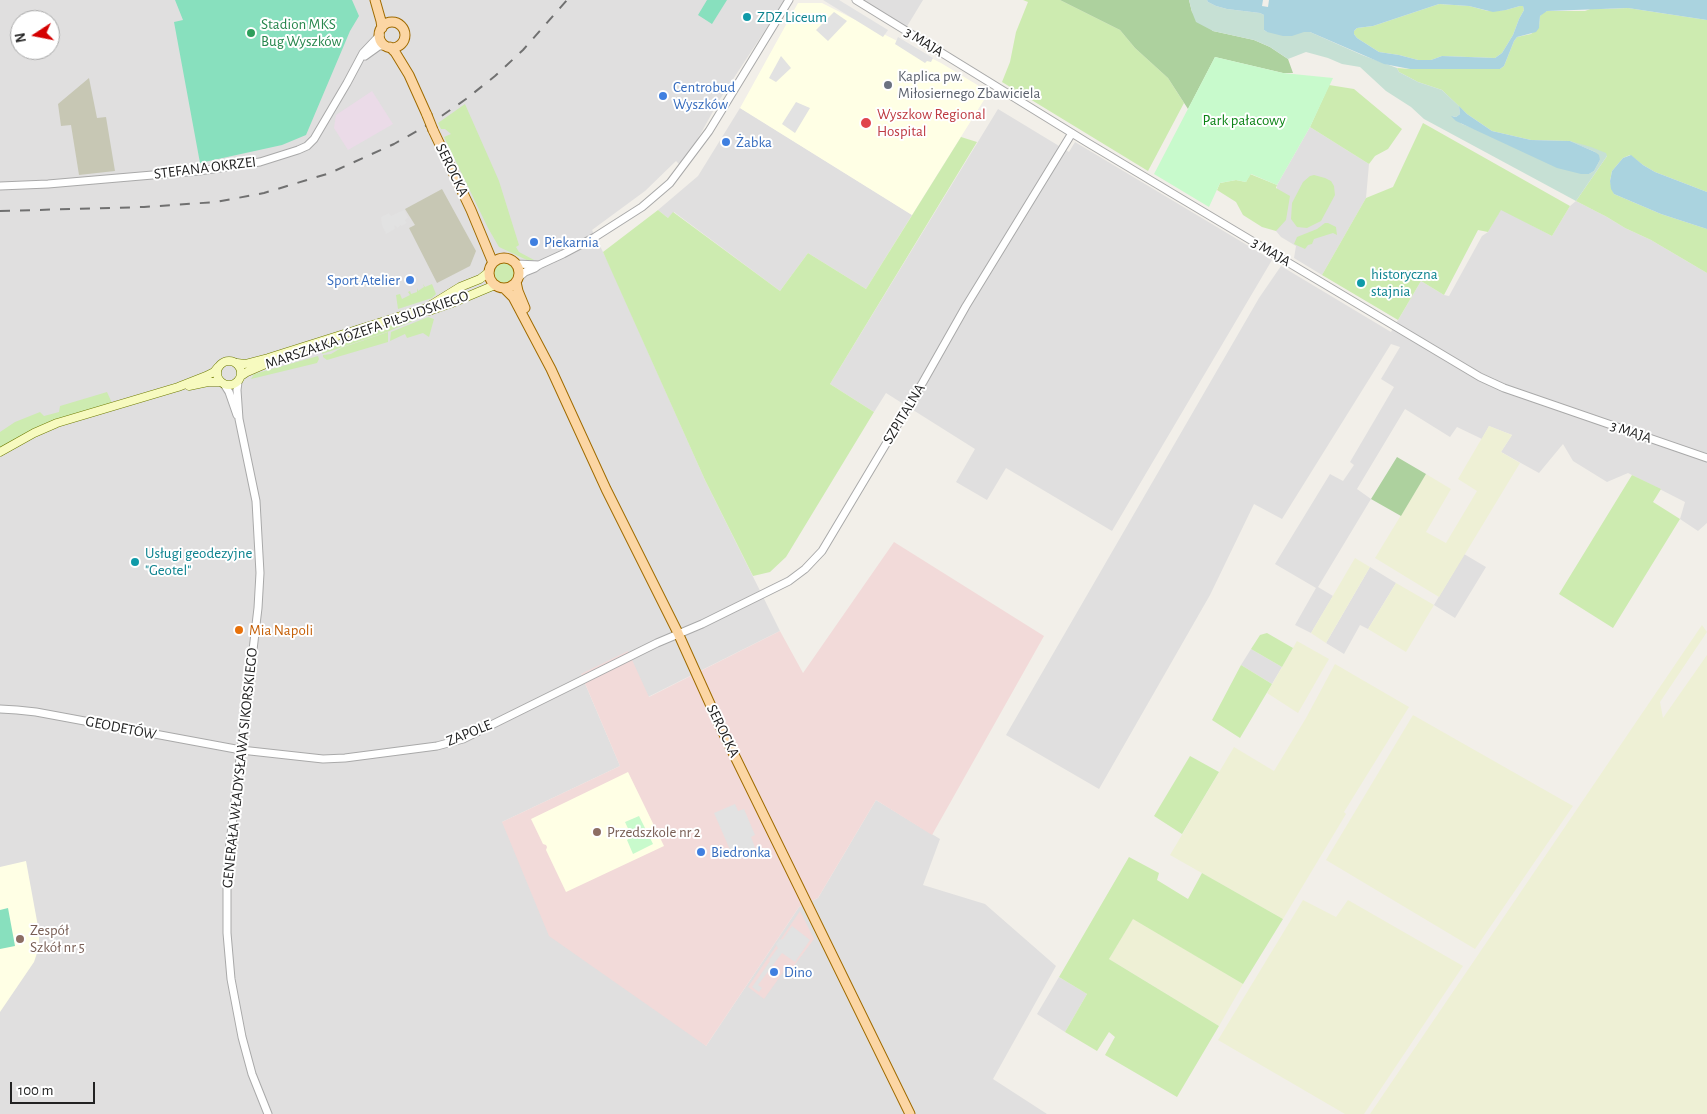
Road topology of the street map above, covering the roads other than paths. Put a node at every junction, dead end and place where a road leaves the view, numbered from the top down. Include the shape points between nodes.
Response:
1 (376, 0) edge
2 (789, 0) edge
3 (856, 0) edge
4 (393, 22) junction
5 (381, 31) junction
6 (402, 43) junction
7 (388, 46) junction
8 (360, 60) junction
9 (409, 75) junction
10 (1072, 133) junction
11 (0, 186) edge
12 (472, 210) junction
13 (505, 258) junction
14 (493, 263) junction
15 (516, 264) junction
16 (539, 265) junction
17 (489, 272) junction
18 (518, 279) junction
19 (495, 285) junction
20 (504, 288) junction
21 (540, 348) junction
22 (237, 363) junction
23 (218, 367) junction
24 (239, 379) junction
25 (222, 383) junction
26 (178, 387) junction
27 (239, 419) junction
28 (0, 452) edge
29 (1707, 458) edge
30 (678, 634) junction
31 (0, 710) edge
32 (241, 750) junction
33 (268, 1114) edge
34 (910, 1114) edge

1 - 4 main road
1 - 5 main road via 382,21
2 - 16 street via 709,131 670,183 626,217 575,248
3 - 10 street, 3 MAJA
4 - 5 main road via 387,23
4 - 6 main road via 403,28
5 - 7 main road via 382,42
5 - 8 street, STEFANA OKRZEI
6 - 7 main road via 397,47
6 - 9 main road
7 - 8 street, STEFANA OKRZEI via 379,46
7 - 9 main road
8 - 11 street, STEFANA OKRZEI via 314,139 298,150 260,162 199,171
9 - 12 main road, SEROCKA, bridge
10 - 29 street, 3 MAJA via 1488,381
10 - 30 street, SZPITALNA via 822,551 789,581
12 - 13 main road, SEROCKA via 496,251
12 - 14 main road, SEROCKA
13 - 14 main road
13 - 15 main road
14 - 17 main road
15 - 16 street
15 - 18 main road
16 - 18 street
17 - 19 main road
17 - 22 main road, MARSZAŁKA JÓZEFA PIŁSUDSKIEGO via 426,308 268,358
18 - 20 main road via 509,288
18 - 21 main road, SEROCKA via 519,295
19 - 20 main road
19 - 24 main road, MARSZAŁKA JÓZEFA PIŁSUDSKIEGO via 452,303 266,364
20 - 21 main road, SEROCKA via 513,297
21 - 30 main road, SEROCKA
22 - 23 main road via 227,360
22 - 24 main road via 241,369
23 - 25 main road via 217,375
23 - 26 main road via 206,376
24 - 25 main road via 231,385
24 - 27 street, GENERAŁA WŁADYSŁAWA SIKORSKIEGO via 236,390
25 - 26 main road
25 - 27 street, GENERAŁA WŁADYSŁAWA SIKORSKIEGO via 230,392
26 - 28 main road via 57,424
27 - 32 street, GENERAŁA WŁADYSŁAWA SIKORSKIEGO via 256,501 260,562
30 - 32 street, ZAPOLE via 463,739 437,746 331,760
30 - 34 main road, SEROCKA
31 - 32 street, GEODETÓW via 36,712
32 - 33 street, GENERAŁA WŁADYSŁAWA SIKORSKIEGO via 228,866 228,947 242,1037 253,1079

